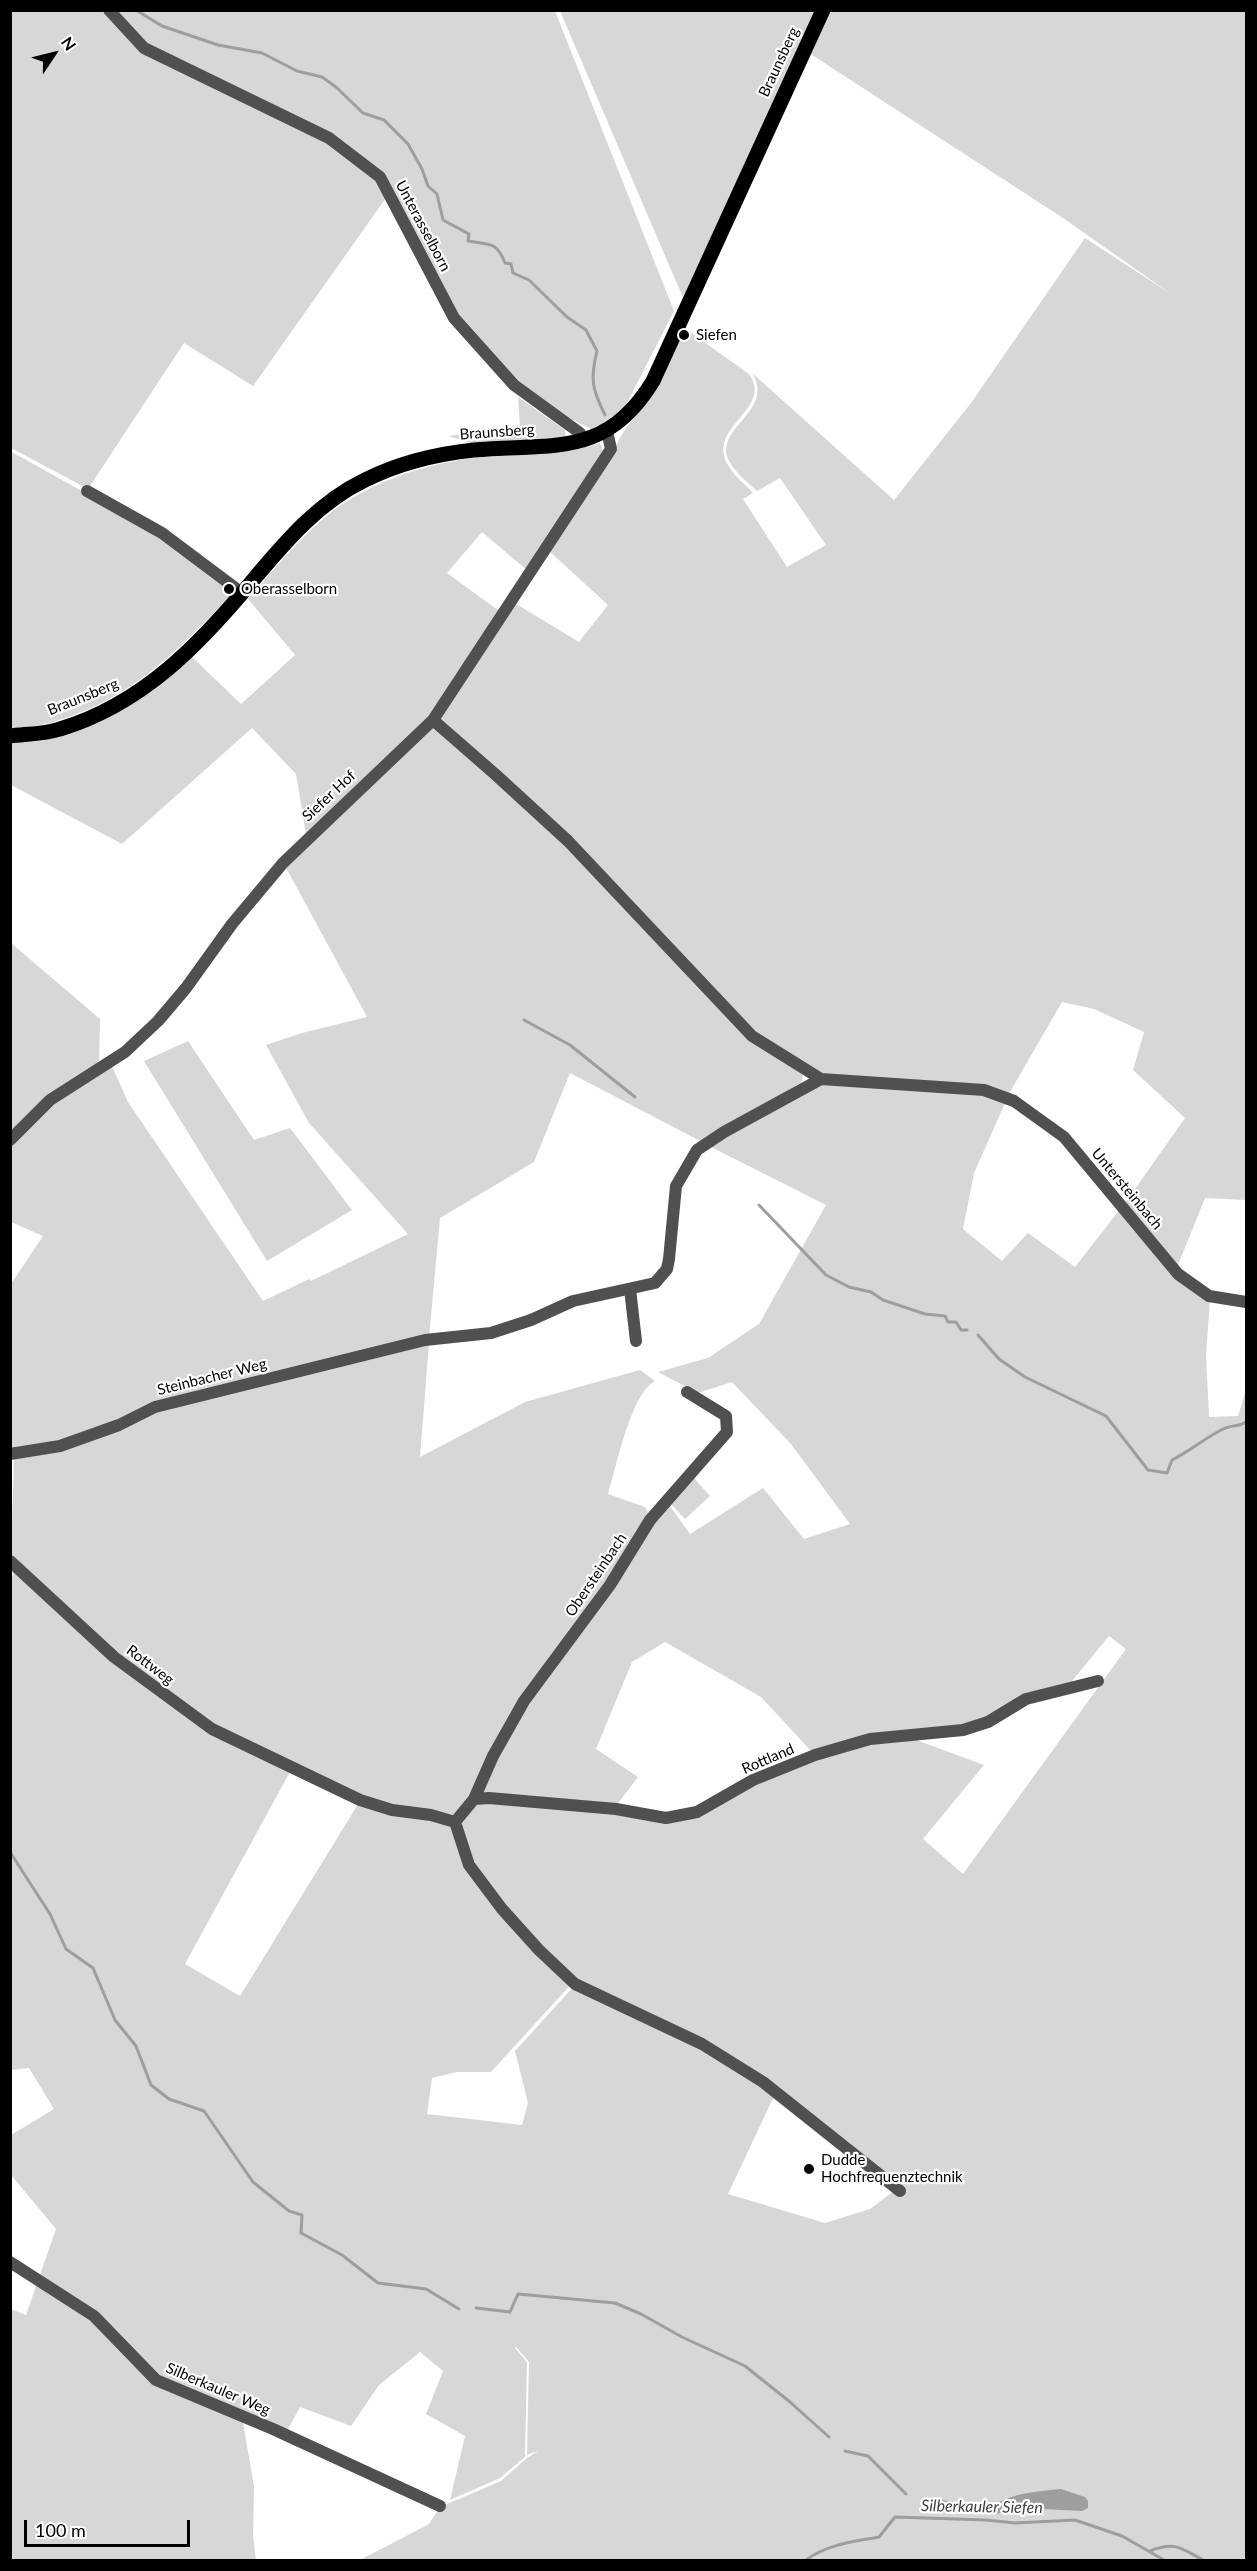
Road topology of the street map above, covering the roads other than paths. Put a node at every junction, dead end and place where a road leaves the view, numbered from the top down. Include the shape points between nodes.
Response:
1 (109, 10) edge
2 (823, 10) edge
3 (607, 431) junction
4 (582, 441) junction
5 (87, 491) dead end
6 (242, 593) junction
7 (433, 720) junction
8 (10, 736) edge
9 (821, 1079) junction
10 (10, 1140) edge
11 (630, 1289) junction
12 (1246, 1302) edge
13 (636, 1341) dead end
14 (687, 1392) dead end
15 (10, 1454) edge
16 (10, 1561) edge
17 (1098, 1681) dead end
18 (474, 1799) junction
19 (455, 1822) junction
20 (900, 2192) dead end
21 (10, 2262) edge
22 (440, 2506) dead end

1 - 4 street, Unterasselborn via 144,48 329,138 380,177 454,318 514,385 580,433
2 - 3 main road, Braunsberg via 652,381 631,411
3 - 4 main road, Braunsberg
3 - 7 street, Siefer Hof via 611,449
4 - 6 main road, Braunsberg via 442,455 363,480 300,528
5 - 6 street via 162,533
6 - 8 main road, Braunsberg via 181,659 122,702 59,730
7 - 9 street via 568,841 752,1036
7 - 10 street, Siefer Hof via 282,863 158,1021 125,1052 50,1100
9 - 11 street via 697,1150 676,1185 667,1269 655,1283
9 - 12 street, Untersteinbach via 984,1090 1014,1101 1064,1137 1178,1274 1209,1296
11 - 13 street
11 - 15 street, Steinbacher Weg via 573,1301 491,1333 425,1340 154,1407 119,1425 60,1446
14 - 18 street, Obersteinbach via 726,1416 727,1432 650,1520 610,1585 524,1701
16 - 19 street, Rottweg via 122,1663 212,1729 371,1804
17 - 18 street, Rottland via 1026,1699 988,1722 963,1730 870,1739 815,1755 753,1780 697,1812 666,1818 616,1809
18 - 19 street
19 - 20 street via 469,1865 509,1917 575,1984 702,2044 764,2082
21 - 22 street, Silberkauler Weg via 94,2316 156,2380

